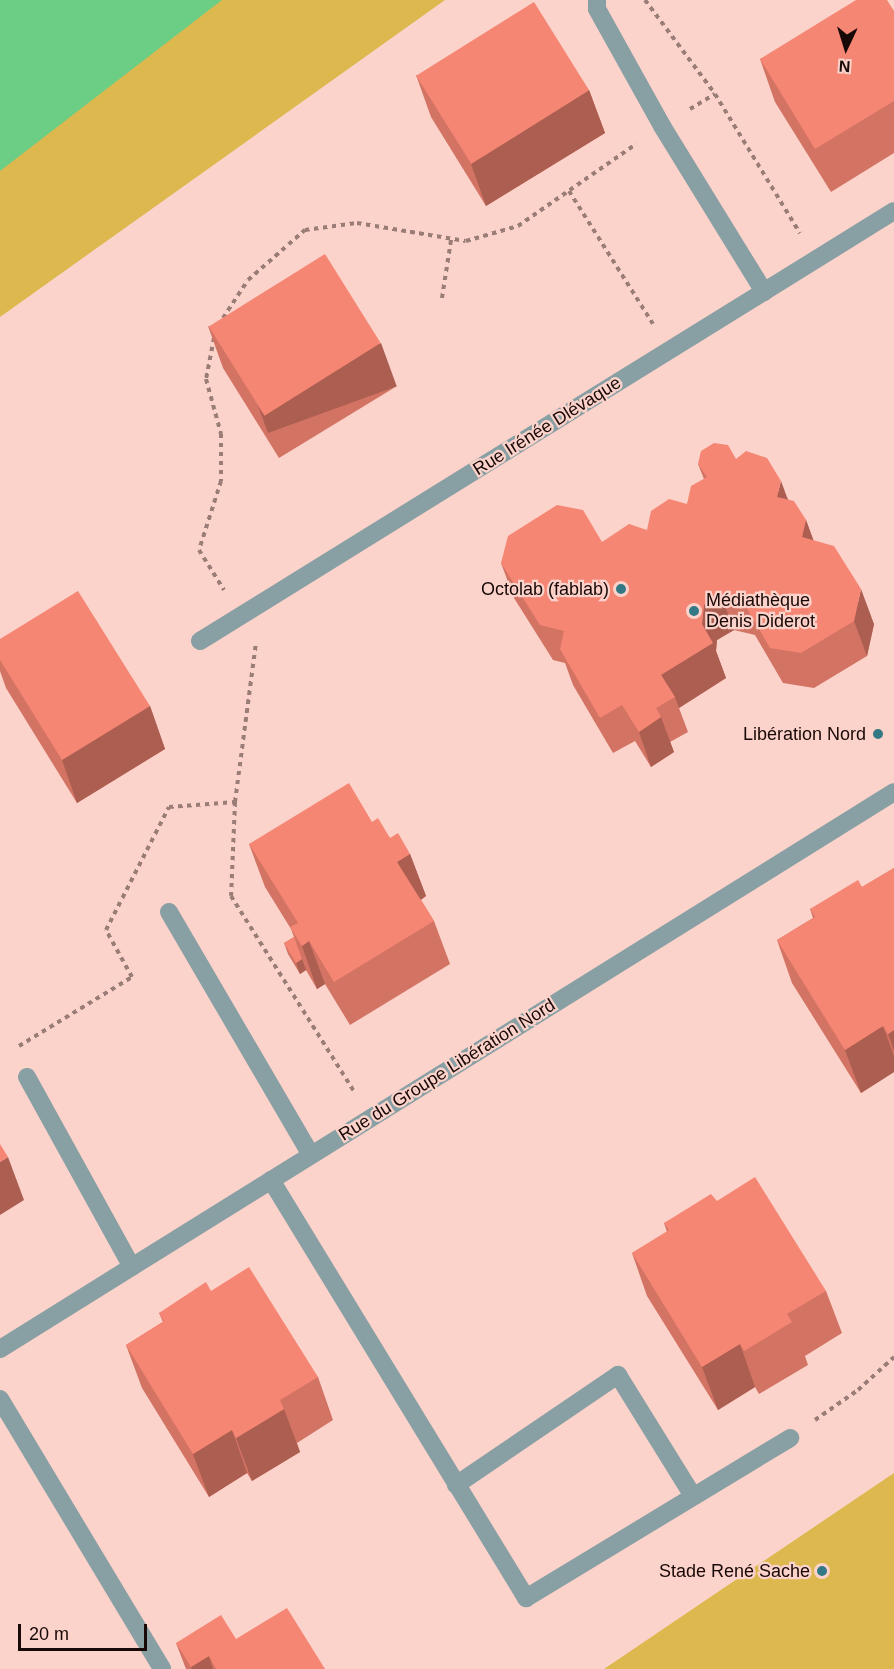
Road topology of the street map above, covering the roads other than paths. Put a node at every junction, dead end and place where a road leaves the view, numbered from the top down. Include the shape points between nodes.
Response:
1 (597, 0) edge
2 (894, 211) edge
3 (764, 292) junction
4 (200, 641) dead end
5 (894, 792) edge
6 (169, 912) dead end
7 (27, 1077) dead end
8 (311, 1155) junction
9 (271, 1180) junction
10 (132, 1267) junction
11 (0, 1349) edge
12 (0, 1399) edge
13 (790, 1438) road end
14 (456, 1485) junction
15 (693, 1496) junction
16 (162, 1669) edge

1 - 3 street via 597,9 662,126
2 - 3 street, Rue Irénée Dlévaque
3 - 4 street, Rue Irénée Dlévaque
5 - 8 street, Rue du Groupe Libération Nord
6 - 8 street
7 - 10 street
8 - 9 street, Rue du Groupe Libération Nord
9 - 10 street, Rue du Groupe Libération Nord
9 - 14 street
10 - 11 street, Rue du Groupe Libération Nord
12 - 16 street
13 - 15 street
14 - 15 street via 526,1598
14 - 15 street via 618,1375

